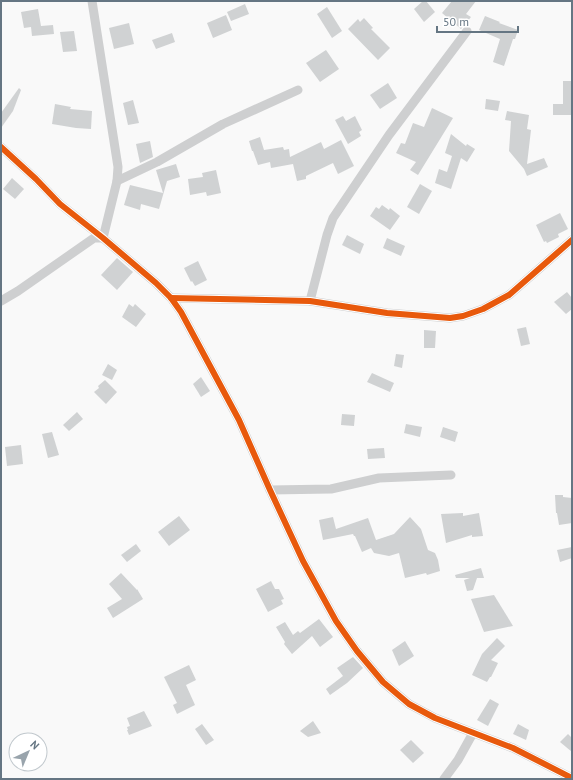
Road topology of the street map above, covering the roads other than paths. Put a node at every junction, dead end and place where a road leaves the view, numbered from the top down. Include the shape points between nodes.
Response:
1 (92, 1) edge
2 (467, 31) dead end
3 (298, 90) dead end
4 (1, 147) edge
5 (117, 181) junction
6 (103, 238) junction
7 (572, 240) edge
8 (171, 298) junction
9 (310, 300) junction
10 (1, 301) edge
11 (451, 475) dead end
12 (270, 490) junction
13 (473, 733) junction
14 (572, 778) edge
15 (444, 779) edge

1 - 5 street via 118,167
2 - 9 street via 389,135 333,218
3 - 5 street via 223,124 157,162
4 - 6 street via 60,204
5 - 6 street
6 - 8 street
6 - 10 street via 94,238
7 - 9 street via 509,295 463,316 450,318 387,313
8 - 9 street
8 - 12 street via 239,420
11 - 12 street via 379,478 331,489
12 - 13 street via 303,561 336,621 372,670 409,704 435,718
13 - 14 street via 513,748
13 - 15 street

